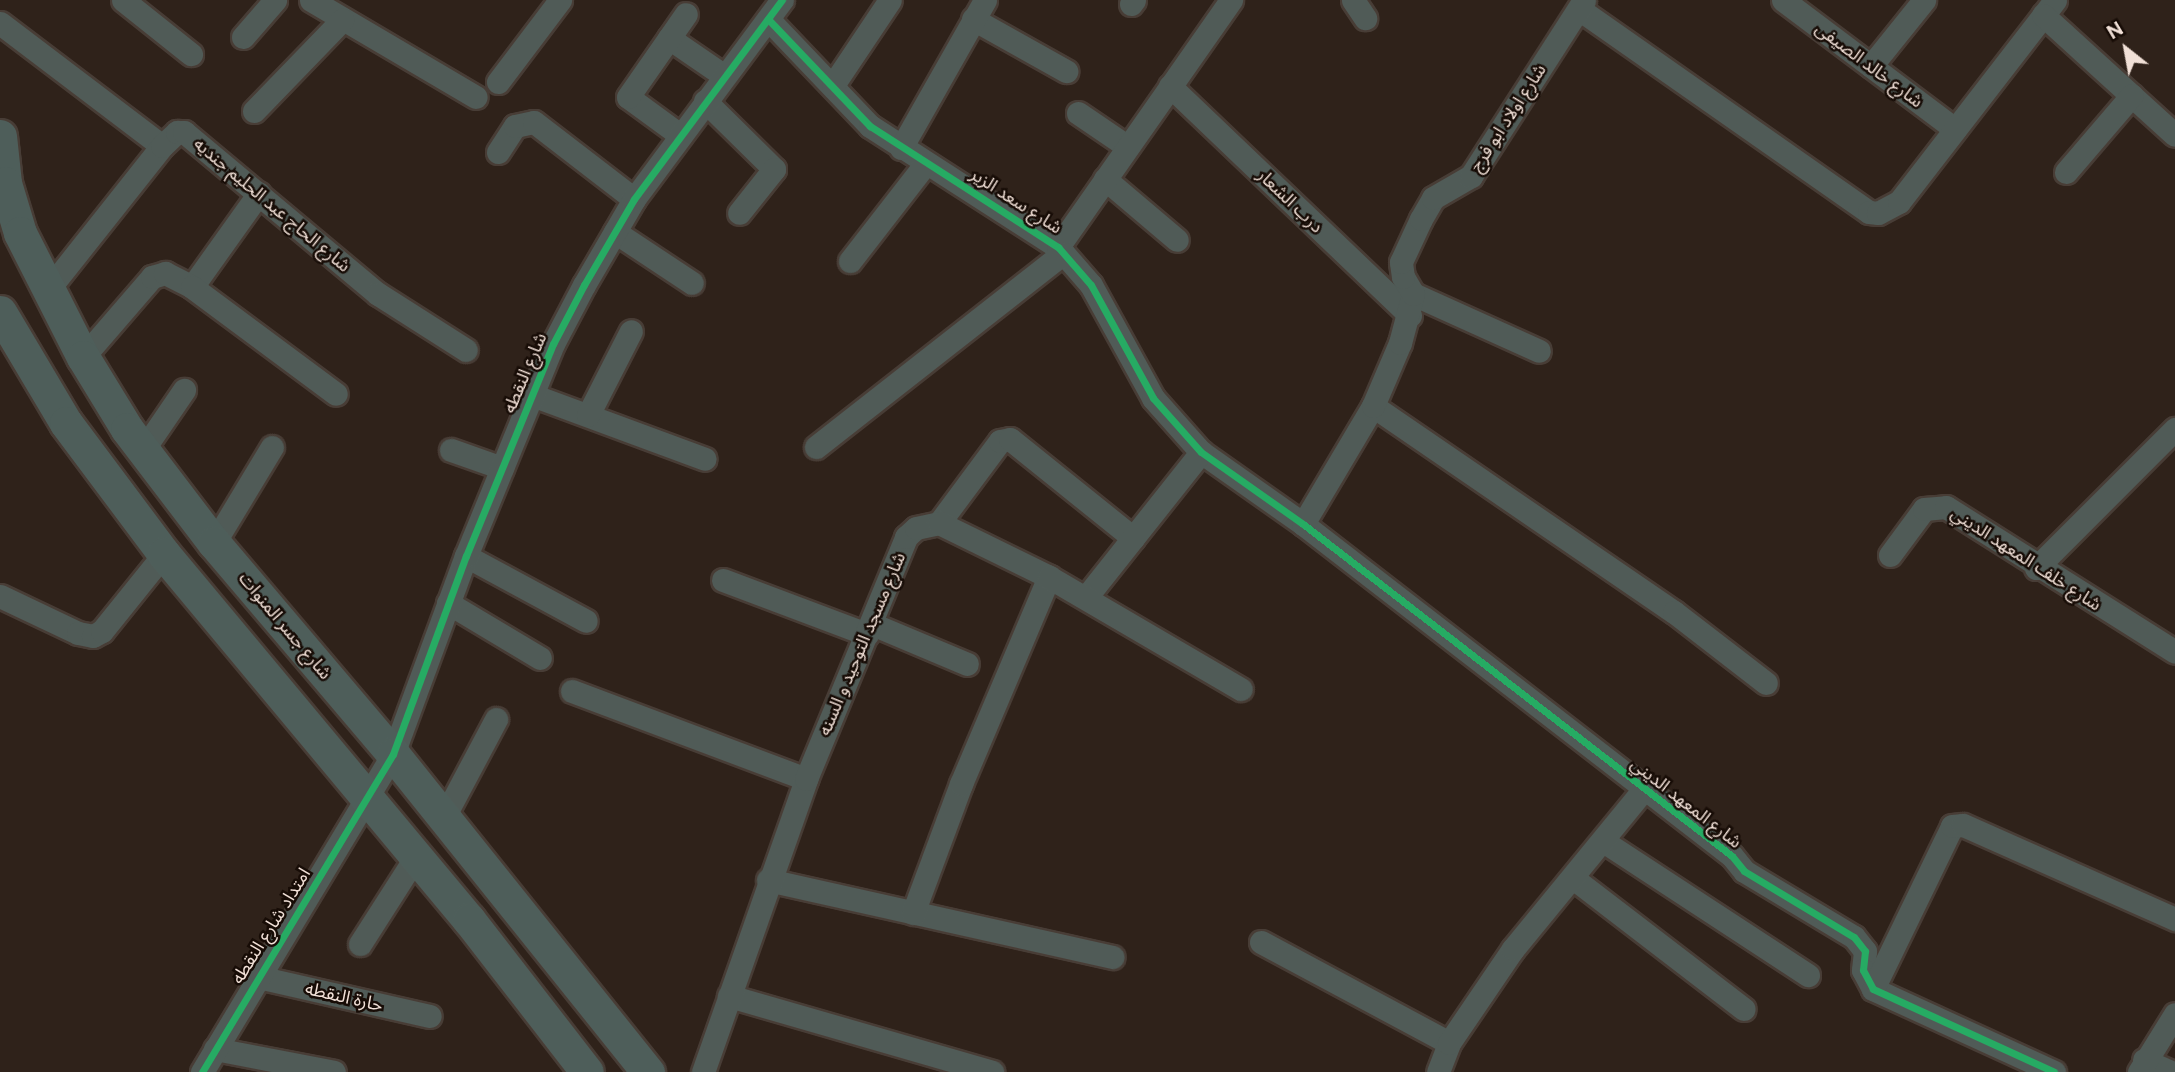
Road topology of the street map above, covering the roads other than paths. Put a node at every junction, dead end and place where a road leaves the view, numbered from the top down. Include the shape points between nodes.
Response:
1 (123, 0) edge
2 (275, 0) edge
3 (560, 0) edge
4 (890, 0) edge
5 (1231, 0) edge
6 (1783, 0) edge
7 (1924, 0) edge
8 (1581, 4) edge
9 (330, 8) edge
10 (2049, 8) edge
11 (775, 9) edge
12 (979, 9) edge
13 (686, 14) dead end
14 (0, 23) edge
15 (243, 37) dead end
16 (668, 38) junction
17 (191, 54) dead end
18 (1871, 66) junction
19 (1066, 71) dead end
20 (723, 75) junction
21 (498, 82) dead end
22 (833, 85) junction
23 (1170, 86) junction
24 (2132, 95) junction
25 (476, 97) dead end
26 (705, 101) junction
27 (254, 111) dead end
28 (1078, 113) dead end
29 (1955, 129) junction
30 (680, 135) junction
31 (2175, 135) edge
32 (0, 136) edge
33 (162, 146) junction
34 (1128, 147) junction
35 (901, 148) junction
36 (498, 152) dead end
37 (926, 163) junction
38 (2066, 172) dead end
39 (1105, 179) junction
40 (259, 192) junction
41 (634, 199) junction
42 (739, 213) dead end
43 (615, 232) junction
44 (1177, 240) dead end
45 (1061, 250) junction
46 (850, 261) dead end
47 (692, 283) dead end
48 (192, 287) junction
49 (47, 291) junction
50 (1412, 304) junction
51 (0, 312) edge
52 (631, 331) dead end
53 (466, 350) dead end
54 (1539, 351) dead end
55 (83, 357) junction
56 (184, 390) dead end
57 (336, 394) dead end
58 (532, 395) junction
59 (1373, 406) junction
60 (588, 415) junction
61 (2175, 429) edge
62 (816, 446) dead end
63 (272, 447) dead end
64 (143, 450) junction
65 (452, 450) dead end
66 (1201, 452) junction
67 (705, 459) dead end
68 (502, 468) junction
69 (939, 523) junction
70 (1303, 524) junction
71 (1133, 538) junction
72 (214, 543) junction
73 (163, 554) junction
74 (1890, 555) dead end
75 (466, 556) junction
76 (2036, 568) junction
77 (1049, 577) junction
78 (723, 580) dead end
79 (0, 596) edge
80 (1087, 596) junction
81 (448, 603) junction
82 (586, 621) dead end
83 (870, 629) junction
84 (2175, 652) edge
85 (540, 658) dead end
86 (967, 664) dead end
87 (1766, 683) dead end
88 (1241, 689) dead end
89 (572, 691) dead end
90 (496, 719) dead end
91 (393, 754) junction
92 (806, 779) junction
93 (1643, 790) junction
94 (368, 797) junction
95 (444, 817) junction
96 (1603, 842) junction
97 (415, 858) junction
98 (1573, 878) junction
99 (768, 880) junction
100 (913, 912) junction
101 (2175, 919) edge
102 (1261, 942) dead end
103 (360, 944) dead end
104 (1113, 957) dead end
105 (1808, 975) dead end
106 (258, 977) junction
107 (1873, 989) junction
108 (729, 996) junction
109 (1744, 1009) dead end
110 (2175, 1014) edge
111 (429, 1016) dead end
112 (1449, 1043) junction
113 (215, 1049) junction
114 (2142, 1066) edge
115 (202, 1072) edge
116 (334, 1072) edge
117 (587, 1072) edge
118 (648, 1072) edge
119 (703, 1072) edge
120 (992, 1072) edge
121 (1438, 1072) edge
122 (2054, 1072) edge
123 (2171, 1072) edge

1 - 17 street
2 - 15 street
3 - 21 street
4 - 22 street
5 - 23 street
6 - 18 street, شارع خالد الصيفى
7 - 18 street
8 - 29 street via 1869,212 1890,210 1899,202
8 - 50 street, شارع اولاد ابو فرج via 1471,176 1433,198 1401,262
9 - 25 street
9 - 27 street
10 - 24 street
10 - 29 street
11 - 20 street, شارع النقطه
11 - 22 street, شارع سعد الزير
12 - 19 street
12 - 35 street
13 - 16 street
14 - 33 street
16 - 20 street
16 - 30 street via 628,97
18 - 29 street, شارع خالد الصيفى
20 - 26 street, شارع النقطه
22 - 35 street, شارع سعد الزير via 870,126
23 - 34 street
23 - 50 street, درب الشعار
24 - 31 street
24 - 38 street
26 - 30 street, شارع النقطه
26 - 42 street via 774,169
28 - 34 street
30 - 41 street, شارع النقطه
32 - 49 street, شارع جسر المنوات via 5,183 20,233
33 - 40 street, شارع الحاج عبد الحليم جنديه via 177,132 184,132
33 - 49 street
34 - 39 street
35 - 37 street, شارع سعد الزير
36 - 41 street via 515,126 534,122
37 - 45 street, شارع سعد الزير
37 - 46 street
39 - 44 street
39 - 45 street
40 - 48 street
40 - 53 street, شارع الحاج عبد الحليم جنديه via 379,294 439,337
41 - 43 street, شارع النقطه
43 - 47 street
43 - 58 street, شارع النقطه via 553,344
45 - 62 street
45 - 66 street, شارع سعد الزير via 1091,285 1153,398
48 - 55 street via 165,273 152,277
48 - 57 street
49 - 55 street, شارع جسر المنوات
50 - 54 street, درب الشعار
50 - 59 street
51 - 73 street via 66,423
52 - 60 street
55 - 64 street, شارع جسر المنوات
56 - 64 street
58 - 60 street
58 - 68 street, شارع النقطه
59 - 70 street
59 - 87 street via 1674,612
60 - 67 street
61 - 76 street
63 - 72 street
64 - 72 street, شارع جسر المنوات
65 - 68 street
66 - 70 street, شارع سعد الزير
66 - 71 street
68 - 75 street, شارع النقطه
69 - 71 street via 1000,441 1010,439
69 - 77 street
69 - 83 street, شارع مسجد التوحيد و السنه via 927,523 906,537
70 - 93 street, شارع المعهد الديني
71 - 80 street
72 - 91 street, شارع جسر المنوات
73 - 79 street via 102,631 93,636
73 - 94 street
74 - 76 street, شارع خلف المعهد الديني via 1919,514 1938,505
75 - 81 street, شارع النقطه
75 - 82 street
76 - 84 street, شارع خلف المعهد الديني
77 - 80 street
77 - 100 street via 961,784
78 - 83 street
80 - 88 street
81 - 85 street
81 - 91 street, شارع النقطه
83 - 86 street
83 - 92 street, شارع مسجد التوحيد و السنه
89 - 92 street
90 - 95 street
91 - 94 street, شارع النقطه
91 - 95 street, شارع جسر المنوات
92 - 99 street, شارع مسجد التوحيد و السنه
93 - 96 street
93 - 107 street, شارع المعهد الديني via 1732,856 1744,871 1854,937 1865,951 1863,970
94 - 97 street
94 - 106 street, امتداد شارع النقطه
95 - 118 street, شارع جسر المنوات
96 - 98 street
96 - 105 street
97 - 103 street
97 - 117 street
98 - 109 street
98 - 112 street via 1513,949
99 - 100 street
99 - 108 street, شارع مسجد التوحيد و السنه
100 - 104 street
101 - 107 street via 1963,825 1945,832
102 - 112 street
106 - 111 street, حارة النقطه
106 - 113 street, امتداد شارع النقطه
107 - 122 street
108 - 119 street, شارع مسجد التوحيد و السنه
108 - 120 street
110 - 114 street
112 - 121 street
113 - 115 street, امتداد شارع النقطه
113 - 116 street
114 - 123 street

